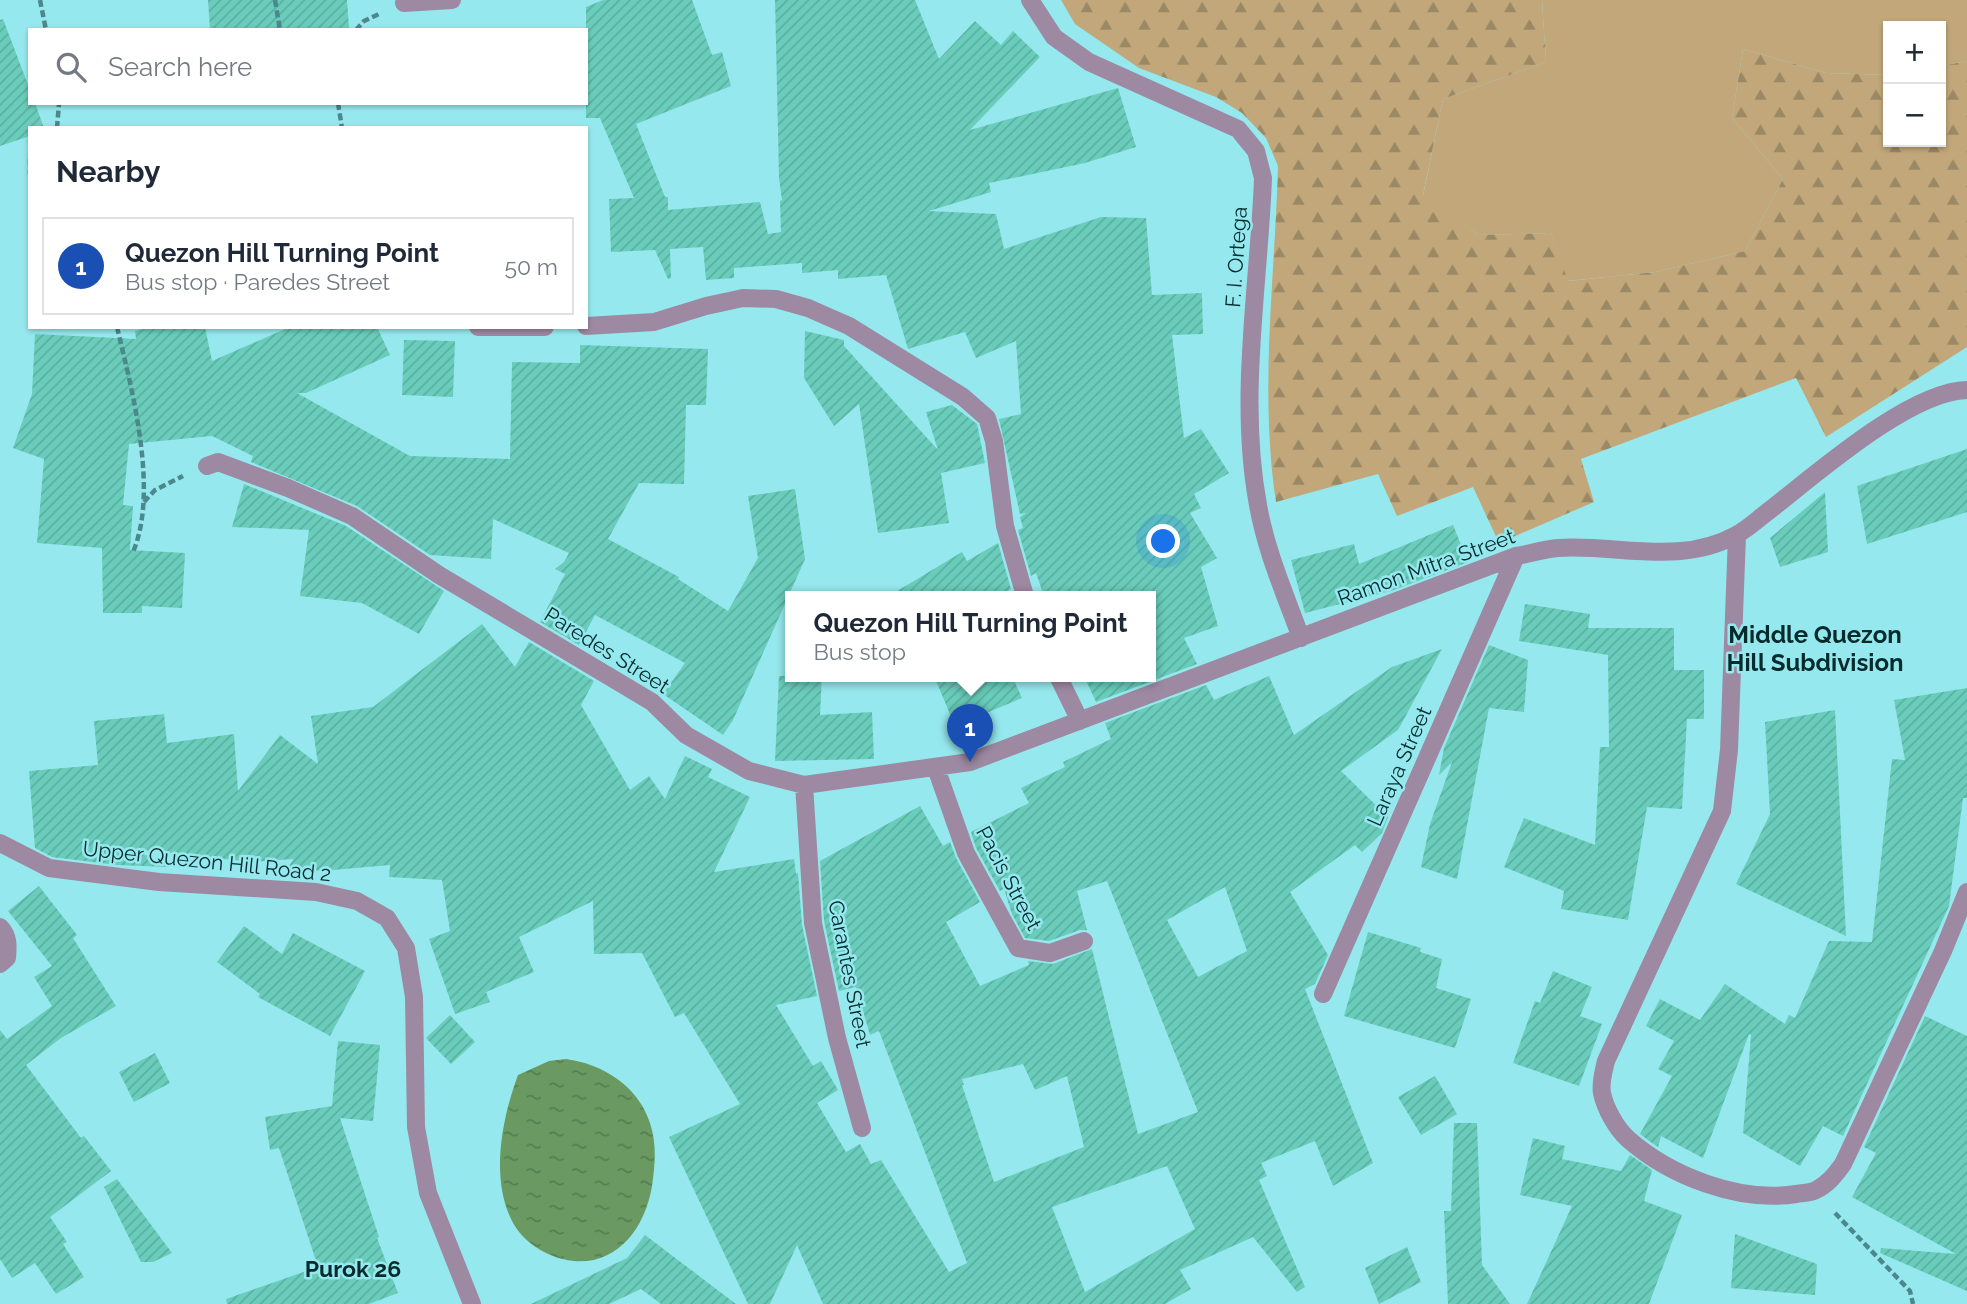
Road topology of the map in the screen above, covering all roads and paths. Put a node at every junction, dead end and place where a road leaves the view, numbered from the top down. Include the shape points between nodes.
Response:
1 (40, 0) edge
2 (275, 0) edge
3 (452, 0) edge
4 (1030, 0) edge
5 (404, 4) dead end
6 (364, 21) dead end
7 (46, 28) edge
8 (280, 28) edge
9 (358, 28) edge
10 (59, 105) edge
11 (338, 105) edge
12 (57, 126) edge
13 (342, 126) edge
14 (588, 326) edge
15 (117, 329) edge
16 (1967, 390) edge
17 (207, 466) dead end
18 (170, 481) dead end
19 (143, 502) junction
20 (1737, 535) junction
21 (133, 552) dead end
22 (1517, 556) junction
23 (1024, 591) edge
24 (1301, 638) junction
25 (1061, 682) edge
26 (1080, 721) junction
27 (936, 768) junction
28 (804, 785) junction
29 (0, 843) edge
30 (1967, 892) edge
31 (0, 927) edge
32 (1084, 941) dead end
33 (0, 964) edge
34 (1323, 994) dead end
35 (862, 1128) dead end
36 (1815, 1192) junction
37 (471, 1304) edge
38 (1913, 1304) edge

1 - 7 path
2 - 8 path
3 - 5 street
4 - 24 street, F. I. Ortega via 1054,37 1089,62 1238,129 1256,151 1263,178 1251,357 1251,456 1267,548
6 - 9 path
10 - 12 path
11 - 13 path
14 - 23 street via 654,322 743,298 776,299 849,326 963,397 987,418 1006,526
15 - 19 path via 142,452
16 - 20 street, Ramon Mitra Street via 1954,390 1917,405 1876,428
17 - 28 street, Paredes Street via 218,462 352,516 439,575 652,702 686,735 749,771
18 - 19 path
19 - 21 path via 140,535
20 - 22 street, Ramon Mitra Street via 1704,549 1557,548
20 - 36 street via 1729,750 1722,811 1606,1061 1601,1090 1609,1113 1626,1137 1699,1180 1751,1195
22 - 24 street, Ramon Mitra Street
22 - 34 street, Laraya Street
24 - 26 street, Ramon Mitra Street
25 - 26 street
26 - 27 street, Paredes Street via 970,762
27 - 28 street, Paredes Street
27 - 32 street, Pacis Street via 966,853 1018,948 1049,953
28 - 35 street, Carantes Street via 813,923
29 - 37 street, Upper Quezon Hill Road 2 via 49,868 159,882 316,892 357,901 387,918 406,948 414,997 415,1127 428,1193
30 - 36 street via 1843,1164
31 - 33 street via 8,944 7,958
36 - 38 path via 1910,1291

